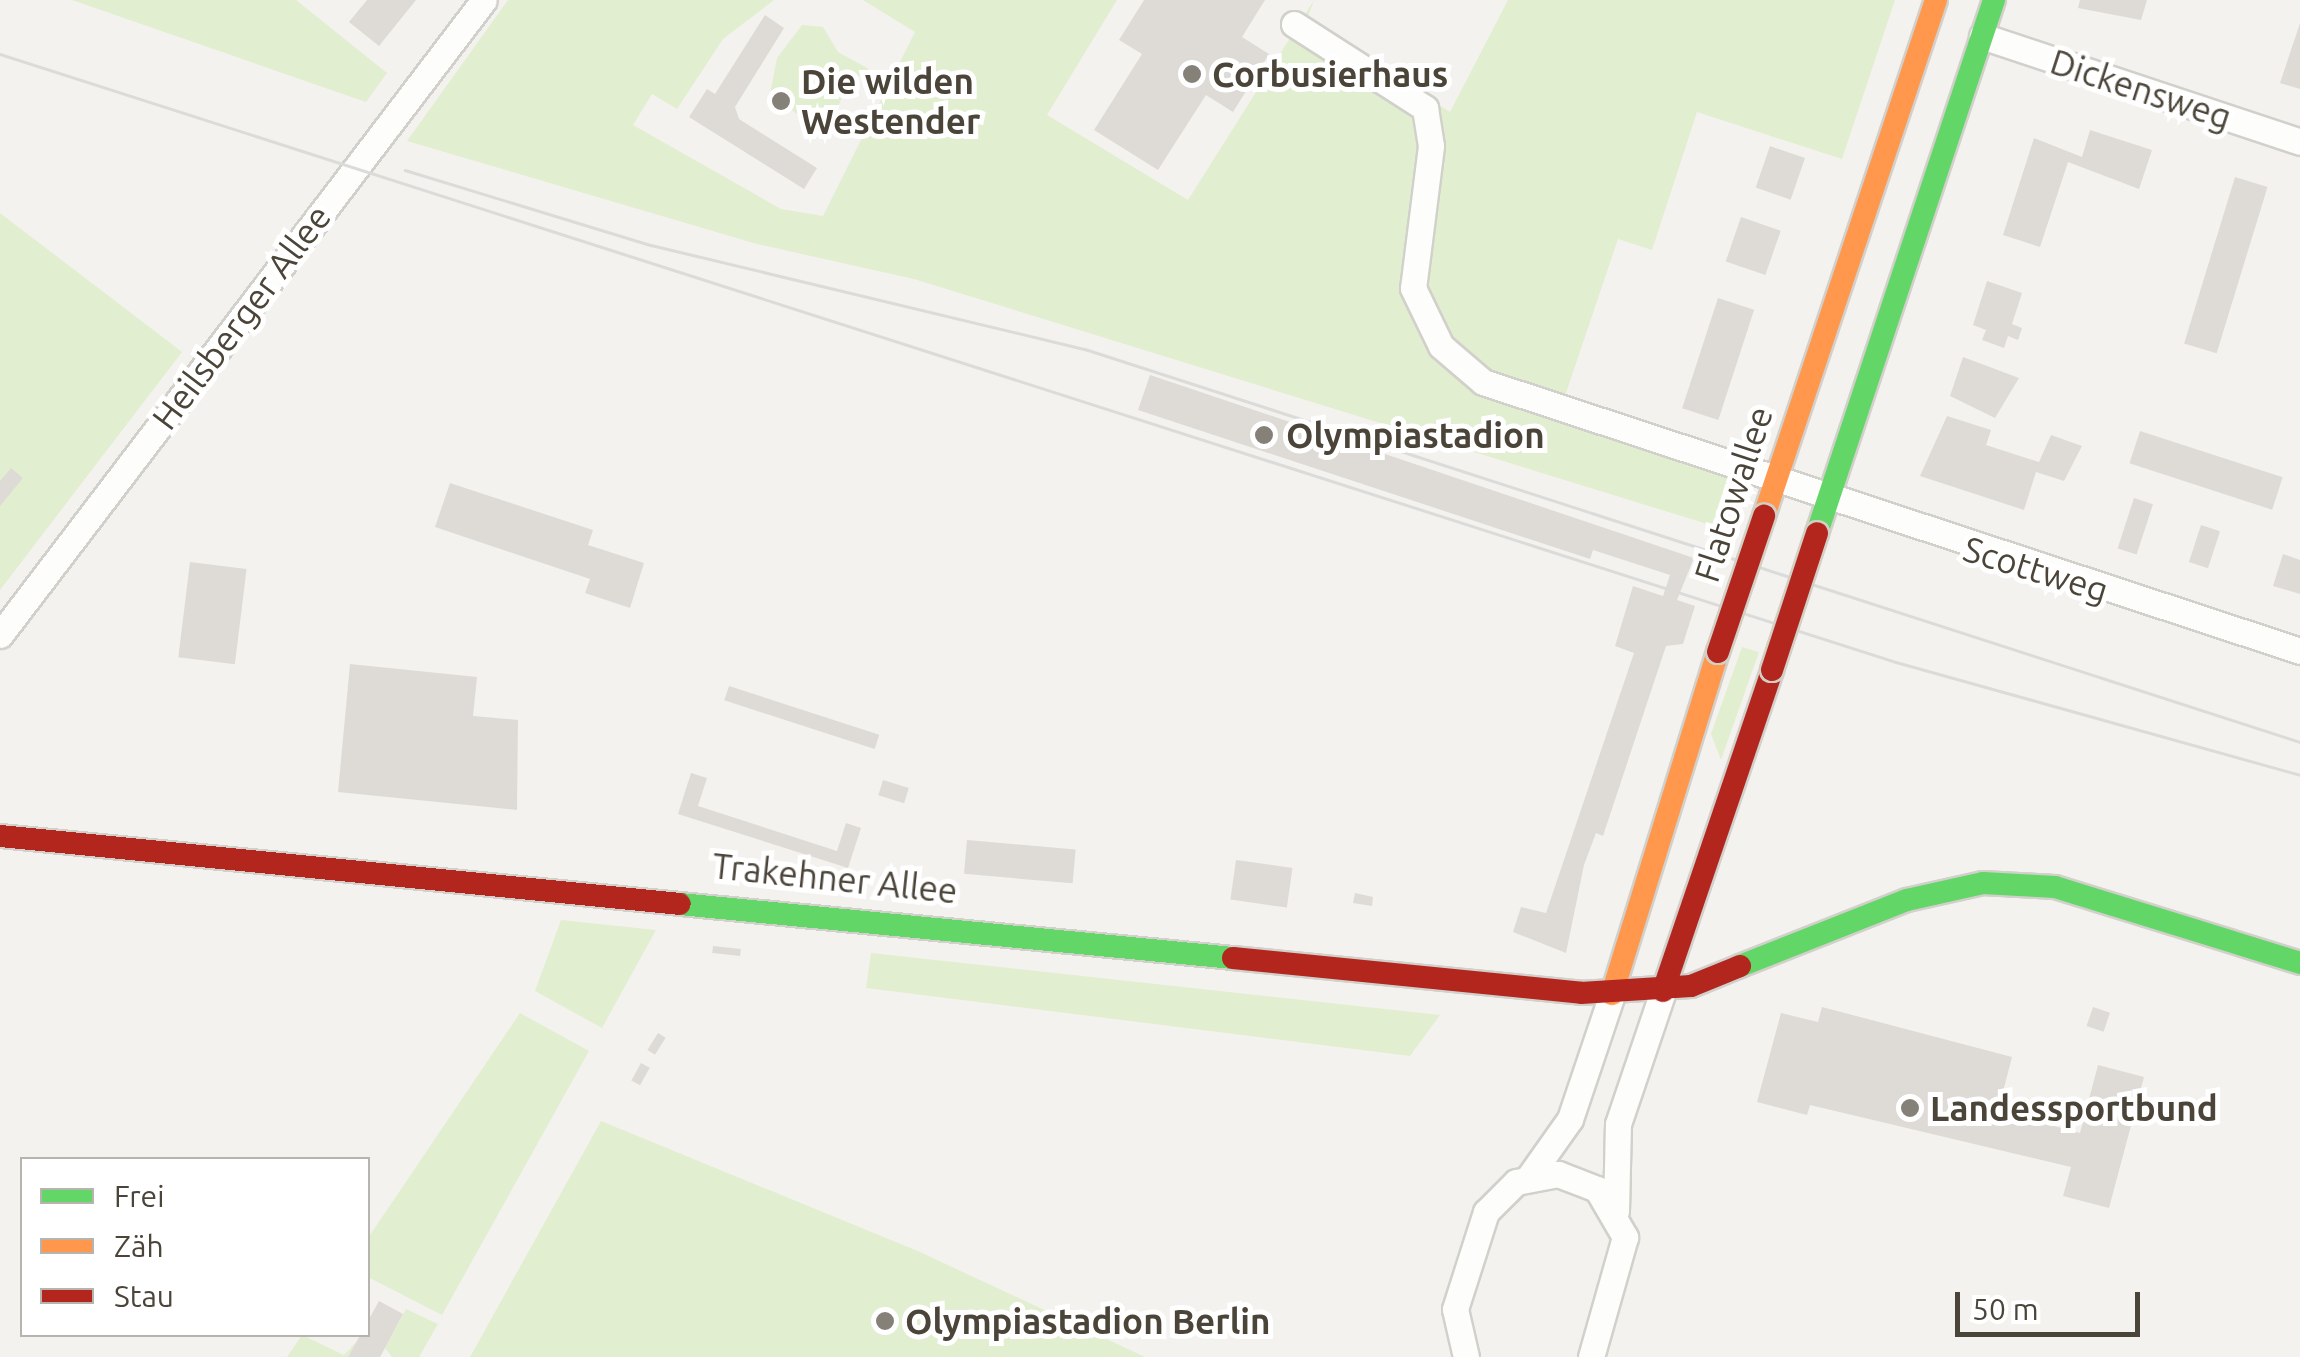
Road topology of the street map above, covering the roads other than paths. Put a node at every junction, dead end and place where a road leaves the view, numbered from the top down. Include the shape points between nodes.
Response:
1 (484, 0) edge
2 (1994, 0) edge
3 (1933, 10) edge
4 (1294, 24) dead end
5 (1982, 36) junction
6 (2300, 142) edge
7 (1773, 484) junction
8 (1826, 502) junction
9 (0, 634) edge
10 (2300, 651) edge
11 (0, 836) edge
12 (2300, 963) edge
13 (1663, 991) junction
14 (1612, 994) junction
15 (1530, 1176) junction
16 (1616, 1211) junction
17 (1466, 1357) edge
18 (1591, 1357) edge

1 - 9 street, Heilsberger Allee
2 - 5 main road
3 - 5 main road, Flatowallee
3 - 7 main road, Flatowallee
4 - 7 street, Scottweg via 1425,108 1431,146 1413,288 1456,363 1505,392
5 - 6 street, Dickensweg
5 - 8 main road
7 - 8 street, Scottweg
7 - 14 main road, Flatowallee, bridge
8 - 10 street, Scottweg
8 - 13 main road, bridge
11 - 14 main road, Trakehner Allee
12 - 13 main road, Trakehner Allee via 2055,887 1982,884 1907,900 1754,967
13 - 14 main road, Trakehner Allee
13 - 16 street via 1618,1124
14 - 15 street via 1570,1119
15 - 16 street via 1572,1176
15 - 17 street via 1486,1212 1455,1310
16 - 18 street via 1624,1265

